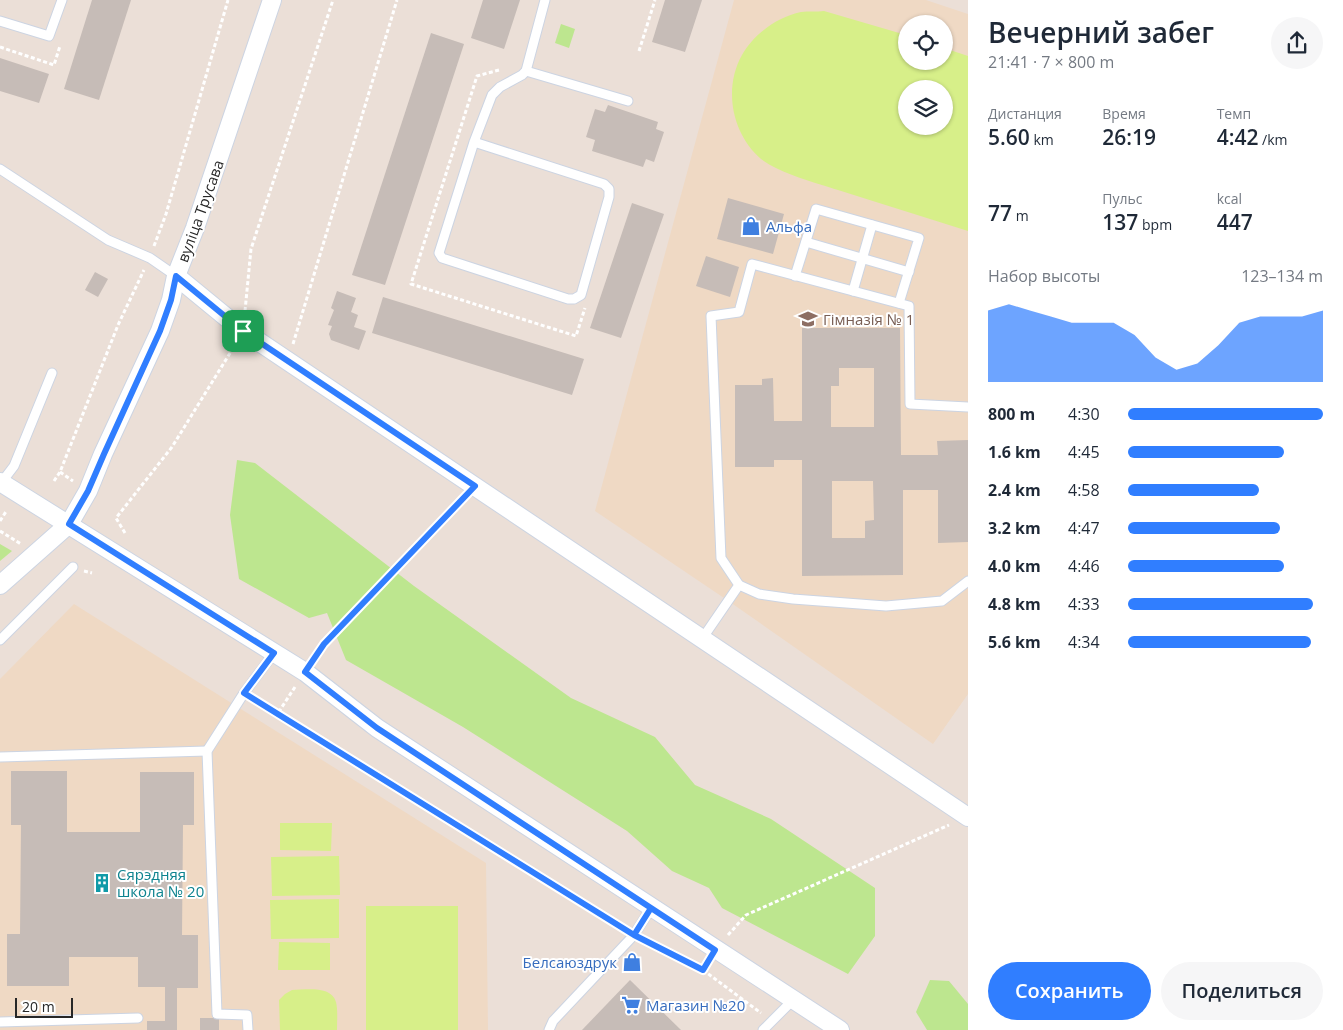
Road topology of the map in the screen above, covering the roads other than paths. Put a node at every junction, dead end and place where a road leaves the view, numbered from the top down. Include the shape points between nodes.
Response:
1 (62, 0) edge
2 (272, 0) edge
3 (545, 0) edge
4 (0, 21) edge
5 (526, 71) junction
6 (628, 101) dead end
7 (474, 142) junction
8 (0, 169) edge
9 (872, 225) junction
10 (806, 242) junction
11 (862, 258) junction
12 (909, 272) junction
13 (176, 276) junction
14 (795, 276) junction
15 (853, 291) junction
16 (900, 303) junction
17 (52, 373) dead end
18 (968, 407) edge
19 (0, 482) edge
20 (69, 524) junction
21 (73, 567) dead end
22 (968, 581) edge
23 (0, 585) edge
24 (739, 585) junction
25 (702, 639) junction
26 (0, 640) edge
27 (274, 653) junction
28 (207, 751) junction
29 (0, 757) edge
30 (968, 817) edge
31 (651, 908) junction
32 (794, 999) junction
33 (138, 1018) dead end
34 (0, 1022) edge
35 (248, 1030) edge
36 (549, 1030) edge
37 (763, 1030) edge
38 (840, 1030) edge

1 - 4 lane via 50,36
2 - 13 street, вуліца Трусава
3 - 5 lane
5 - 6 lane
5 - 7 lane via 492,95
7 - 7 lane via 440,246 442,258 568,299 581,295 609,190 604,184
8 - 13 lane via 108,240 150,258
9 - 10 lane via 816,209
9 - 11 lane
9 - 12 lane via 919,238
10 - 11 lane
10 - 14 lane
11 - 12 lane
11 - 15 lane
12 - 16 lane
13 - 20 street, вуліца Трусава via 160,331 88,491
13 - 25 street via 243,331
14 - 15 lane
14 - 24 lane via 752,264 739,312 712,316 721,558
15 - 16 lane
16 - 18 lane via 909,306 910,404
17 - 19 lane via 14,466
19 - 20 street
20 - 23 street, вуліца Трусава
20 - 27 street
21 - 26 lane
22 - 24 lane via 942,601 886,606 793,599 759,594
24 - 25 lane
25 - 30 street
27 - 28 lane
27 - 31 street via 305,672 377,728
28 - 29 lane
28 - 35 lane via 217,1014 248,1015
31 - 32 street
31 - 36 lane via 634,935 553,1021
32 - 37 lane
32 - 38 street
33 - 34 lane

